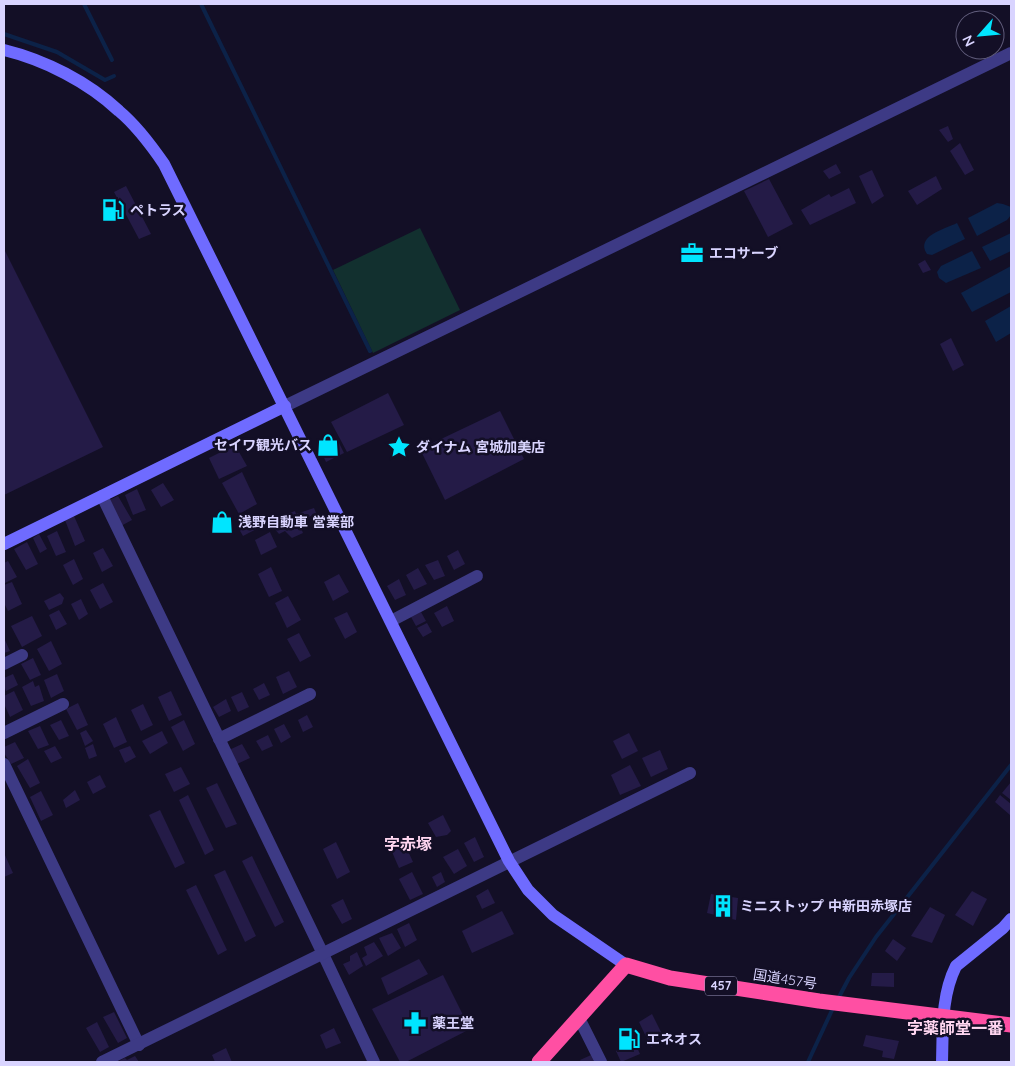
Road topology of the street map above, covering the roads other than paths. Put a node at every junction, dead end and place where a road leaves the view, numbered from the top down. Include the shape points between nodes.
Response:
1 (4, 50) edge
2 (1011, 53) edge
3 (284, 406) junction
4 (102, 496) junction
5 (4, 544) edge
6 (477, 576) dead end
7 (391, 621) junction
8 (22, 655) dead end
9 (4, 664) edge
10 (310, 694) dead end
11 (63, 704) dead end
12 (4, 733) edge
13 (219, 739) junction
14 (4, 767) edge
15 (690, 773) dead end
16 (509, 862) junction
17 (1011, 919) edge
18 (323, 954) junction
19 (626, 965) junction
20 (944, 1016) junction
21 (579, 1018) junction
22 (1011, 1025) edge
23 (139, 1045) junction
24 (102, 1062) edge
25 (374, 1062) edge
26 (539, 1062) edge
27 (601, 1062) edge
28 (942, 1062) edge

1 - 3 street via 35,59 94,91 120,111 145,138 164,164
2 - 3 street
3 - 4 street
3 - 7 street
4 - 5 street
4 - 13 street
6 - 7 street
7 - 16 street
8 - 9 street
10 - 13 street
11 - 12 street
13 - 18 street
14 - 23 street
15 - 16 street
16 - 18 street
16 - 19 street via 528,890 553,915
17 - 20 street via 956,966 946,994
18 - 23 street
18 - 25 street
19 - 20 highway, 国道457号 / 457 via 670,978
19 - 21 highway
20 - 22 highway, 国道457号 / 457
20 - 28 street
21 - 26 highway
21 - 27 street
23 - 24 street

